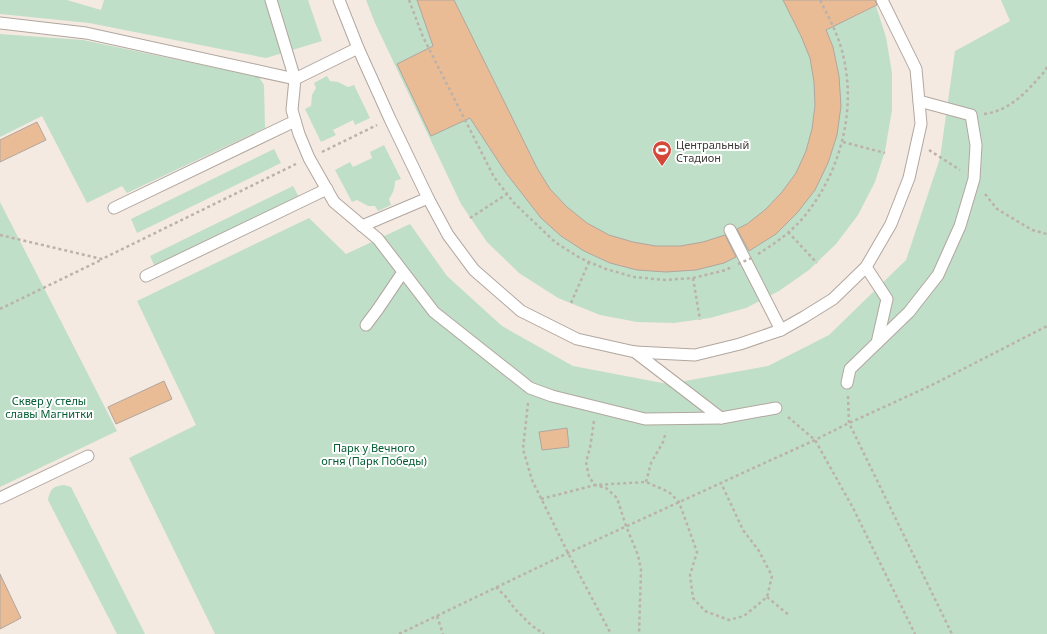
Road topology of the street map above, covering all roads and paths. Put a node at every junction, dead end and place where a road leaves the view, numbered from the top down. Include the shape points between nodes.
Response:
1 (271, 0) edge
2 (339, 0) edge
3 (409, 0) edge
4 (820, 0) edge
5 (882, 0) edge
6 (0, 22) edge
7 (358, 48) junction
8 (1047, 66) edge
9 (295, 79) junction
10 (919, 101) junction
11 (971, 115) junction
12 (390, 119) junction
13 (295, 121) junction
14 (842, 142) junction
15 (885, 153) dead end
16 (309, 158) junction
17 (327, 190) junction
18 (507, 194) junction
19 (428, 198) junction
20 (114, 208) dead end
21 (470, 218) dead end
22 (362, 226) junction
23 (730, 230) dead end
24 (788, 232) junction
25 (0, 235) edge
26 (102, 259) junction
27 (589, 262) junction
28 (817, 263) dead end
29 (866, 267) junction
30 (403, 272) junction
31 (146, 276) dead end
32 (693, 278) junction
33 (571, 303) dead end
34 (0, 309) edge
35 (700, 320) dead end
36 (366, 325) dead end
37 (1047, 326) edge
38 (781, 330) junction
39 (876, 344) junction
40 (635, 352) junction
41 (847, 383) joint
42 (530, 388) junction
43 (596, 406) junction
44 (776, 408) joint
45 (669, 418) junction
46 (721, 418) junction
47 (849, 422) junction
48 (815, 440) junction
49 (88, 456) dead end
50 (646, 482) junction
51 (721, 483) junction
52 (595, 485) junction
53 (0, 498) edge
54 (542, 499) junction
55 (678, 502) junction
56 (626, 526) junction
57 (568, 553) junction
58 (496, 587) junction
59 (767, 597) junction
60 (437, 616) junction
61 (790, 616) dead end
62 (399, 634) edge
63 (443, 634) edge
64 (544, 634) edge
65 (611, 634) edge
66 (639, 634) edge
67 (915, 634) edge
68 (952, 634) edge

1 - 9 lane
2 - 7 lane
3 - 18 path via 426,44 494,177
4 - 14 path via 840,45 846,75 848,106
5 - 10 lane via 916,69
6 - 9 lane via 86,33
7 - 9 lane
7 - 12 lane
8 - 11 path via 1017,100 1000,110
9 - 13 lane via 292,110
10 - 11 lane
10 - 29 lane via 921,124 909,178 891,224
11 - 39 lane via 976,145 974,179 960,226 938,275 909,312
12 - 16 path
12 - 19 lane
13 - 16 lane
13 - 20 lane
14 - 15 path
14 - 24 path via 835,166 821,194
16 - 17 lane
16 - 26 path
17 - 22 lane via 334,202
17 - 31 lane
18 - 21 path
18 - 27 path via 555,242
19 - 22 lane
19 - 40 lane via 448,235 474,270 520,311 578,339
22 - 30 lane via 378,239
23 - 38 lane
24 - 28 path
24 - 32 path, bridge via 754,257 726,270
25 - 26 path
26 - 34 path
27 - 32 path via 634,277 665,280
27 - 33 path
29 - 38 lane via 833,299
29 - 39 lane via 887,299
30 - 36 lane
30 - 42 lane via 434,312
32 - 35 path
37 - 47 path via 934,384
38 - 40 lane via 695,355
39 - 41 lane via 850,369
40 - 46 lane
41 - 47 path
42 - 43 lane
42 - 54 path via 523,449 532,480
43 - 45 lane via 645,418
43 - 52 path via 586,462 589,477
44 - 46 lane
44 - 48 path
45 - 46 lane
45 - 50 path via 664,442 651,463
47 - 48 path
47 - 68 path
48 - 51 path
48 - 67 path via 853,508
49 - 53 lane
50 - 52 path
50 - 55 path via 669,492
51 - 55 path
51 - 59 path via 743,530 759,551 772,576
52 - 54 path
52 - 56 path via 606,488 617,498
54 - 57 path
55 - 56 path
55 - 59 path via 697,552 690,575 693,598 705,611 730,620 744,616
56 - 57 path
56 - 66 path via 638,555 641,570
57 - 58 path
57 - 65 path
58 - 60 path
58 - 64 path via 515,609
59 - 61 path
60 - 62 path
60 - 63 path

